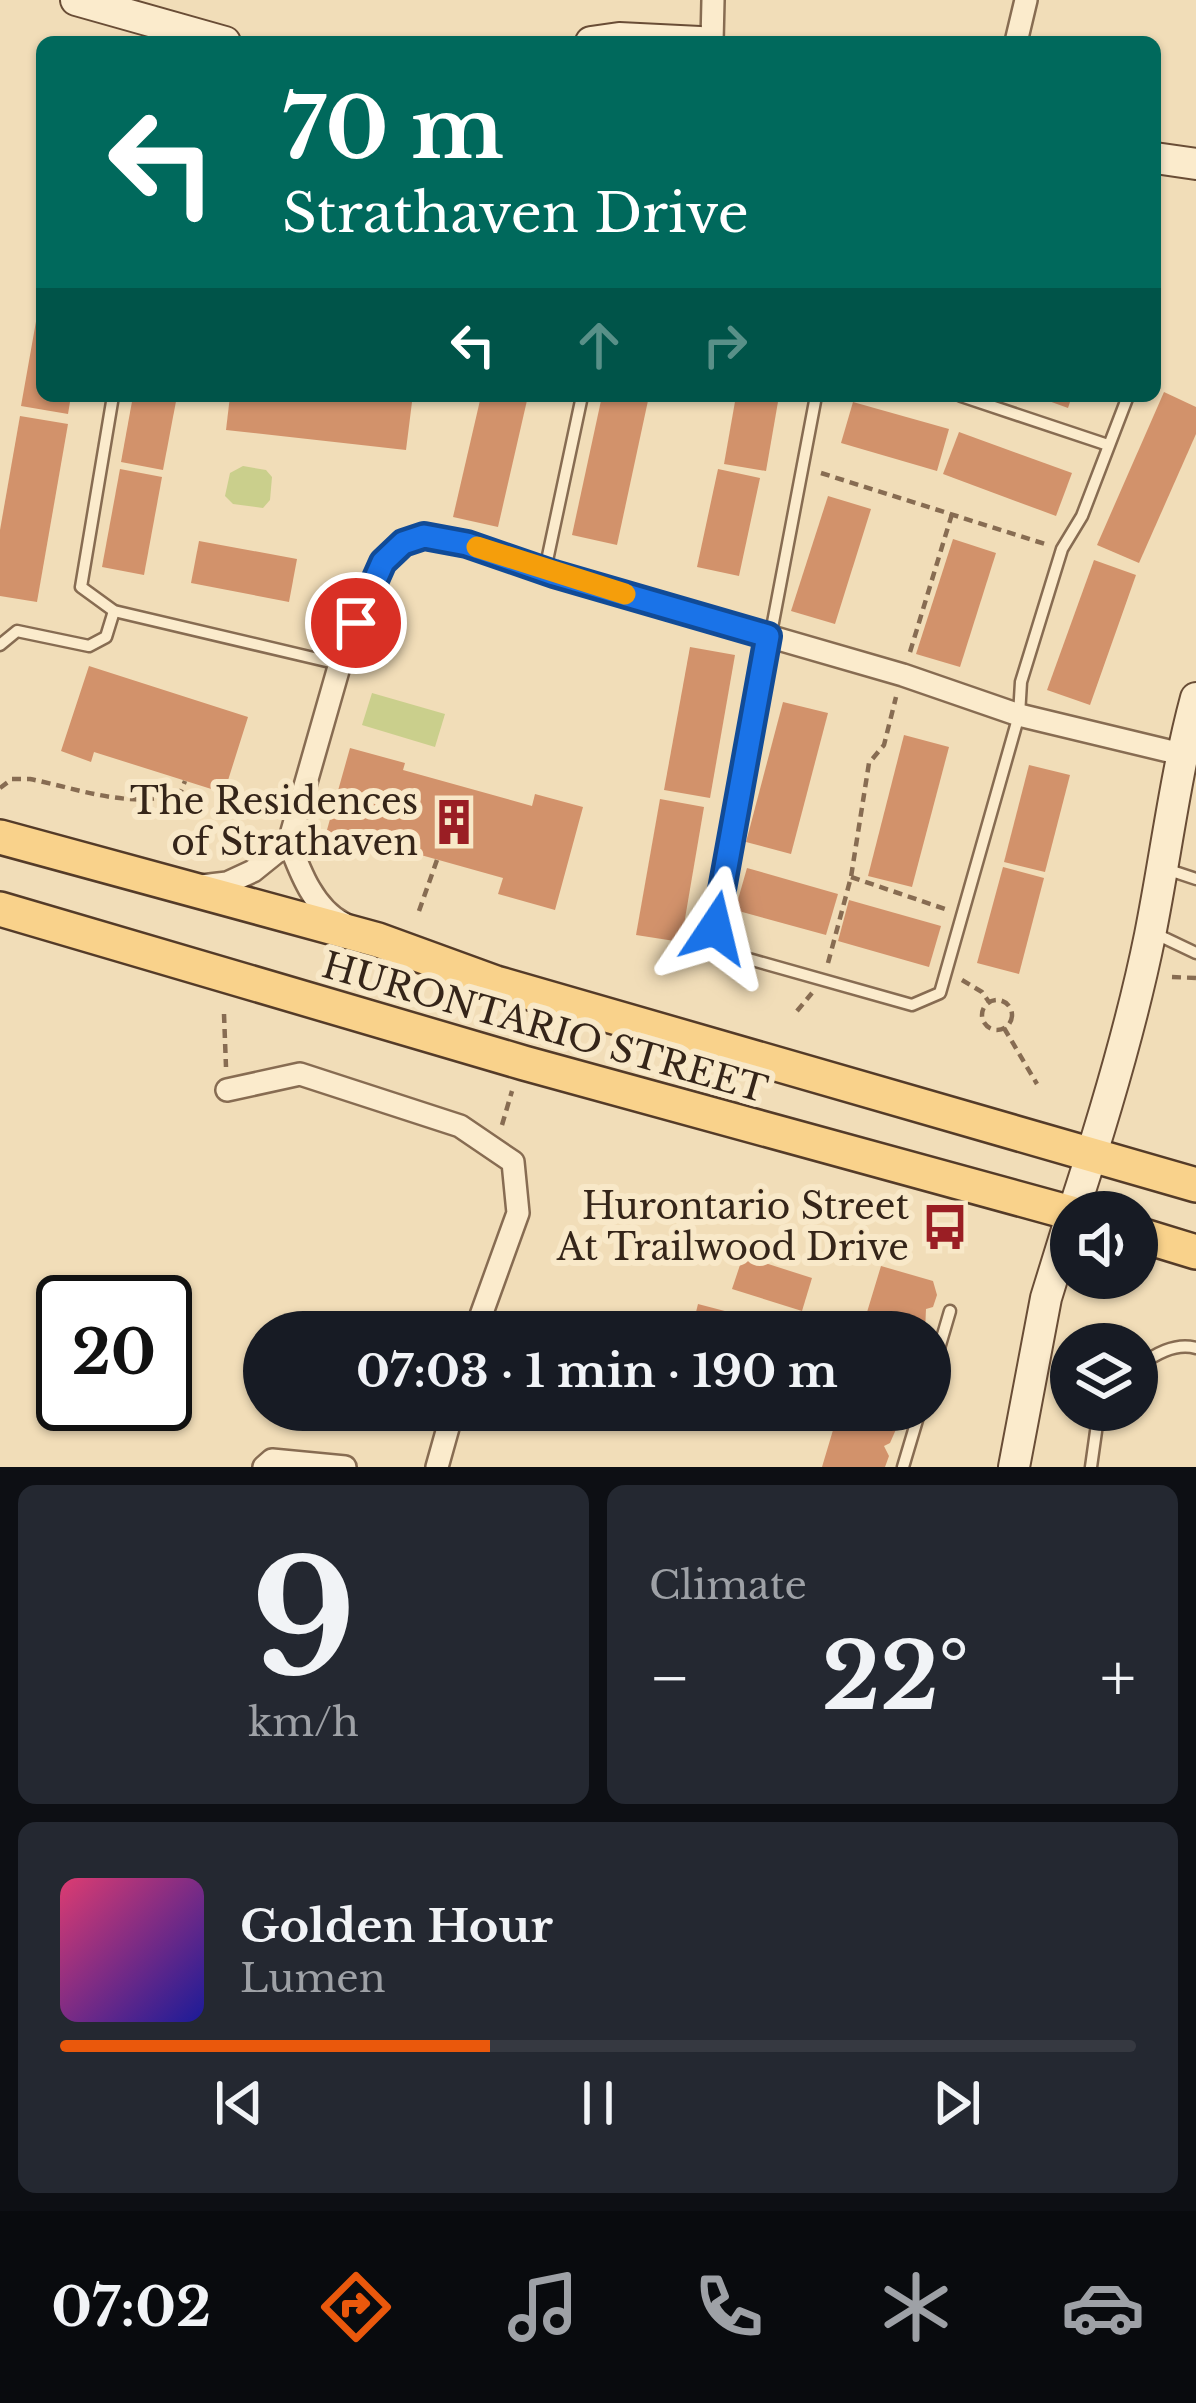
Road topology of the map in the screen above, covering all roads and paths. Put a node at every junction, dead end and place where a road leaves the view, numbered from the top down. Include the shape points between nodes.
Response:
1 (76, 0) edge
2 (713, 0) edge
3 (1027, 0) edge
4 (204, 36) edge
5 (712, 36) edge
6 (1018, 36) edge
7 (1161, 159) edge
8 (1196, 164) edge
9 (112, 402) edge
10 (581, 402) edge
11 (815, 402) edge
12 (979, 402) edge
13 (1126, 402) edge
14 (1108, 445) junction
15 (800, 467) junction
16 (952, 514) junction
17 (1062, 549) junction
18 (545, 570) junction
19 (115, 611) junction
20 (768, 636) junction
21 (0, 645) edge
22 (339, 664) junction
23 (903, 675) junction
24 (1196, 698) edge
25 (1019, 715) junction
26 (1180, 754) junction
27 (185, 781) dead end
28 (0, 788) edge
29 (0, 837) edge
30 (289, 842) junction
31 (437, 860) dead end
32 (1160, 867) junction
33 (851, 877) junction
34 (1196, 879) edge
35 (187, 889) junction
36 (0, 910) edge
37 (419, 911) dead end
38 (962, 914) junction
39 (1151, 932) junction
40 (378, 940) junction
41 (1196, 953) edge
42 (946, 971) junction
43 (824, 980) junction
44 (989, 1002) junction
45 (797, 1011) dead end
46 (224, 1014) dead end
47 (1004, 1028) junction
48 (524, 1063) junction
49 (1037, 1084) dead end
50 (227, 1090) joint
51 (495, 1148) junction
52 (1092, 1155) junction
53 (1196, 1185) edge
54 (1080, 1191) edge
55 (1050, 1208) edge
56 (1158, 1240) edge
57 (1196, 1252) edge
58 (1050, 1285) edge
59 (483, 1311) edge
60 (1196, 1348) edge
61 (1158, 1352) edge
62 (447, 1431) edge
63 (914, 1431) edge
64 (1096, 1431) edge
65 (264, 1467) edge
66 (345, 1467) edge
67 (437, 1467) edge
68 (903, 1467) edge
69 (1014, 1467) edge
70 (1091, 1467) edge

1 - 4 street
2 - 5 street
3 - 6 street
7 - 8 street
9 - 19 lane via 81,587
10 - 18 lane
11 - 15 lane
12 - 14 lane
13 - 14 lane
14 - 17 lane
15 - 16 path
15 - 20 lane
16 - 17 path
16 - 23 path
17 - 25 lane via 1021,682
18 - 20 street
18 - 22 street via 439,537 403,543 383,562
19 - 21 lane via 106,637 88,646 17,631
19 - 22 lane
20 - 23 street
20 - 43 lane via 715,928 737,956
22 - 30 street
23 - 25 street
23 - 33 path via 884,745 869,763
24 - 26 street
25 - 26 street
25 - 38 lane
26 - 32 street
27 - 28 path via 165,798 140,800 29,779
29 - 35 main road, HURONTARIO STREET
30 - 35 street via 240,877
30 - 40 street via 332,918
31 - 37 path
32 - 34 lane
32 - 39 street
33 - 38 path
33 - 43 path
35 - 40 main road, HURONTARIO STREET
36 - 48 main road, HURONTARIO STREET
38 - 42 lane
39 - 41 lane
39 - 52 street
40 - 52 main road, HURONTARIO STREET via 496,983
42 - 43 lane via 940,993 912,1005
42 - 44 path
43 - 45 path
44 - 47 path via 983,1023
44 - 47 path via 1010,1008
46 - 50 path
47 - 49 path
48 - 51 path
48 - 55 main road, HURONTARIO STREET
50 - 51 street via 301,1075 460,1126
51 - 59 street via 512,1162 518,1213
52 - 53 main road, HURONTARIO STREET
52 - 54 street
56 - 57 main road
58 - 69 street
60 - 61 lane
62 - 67 street
63 - 68 lane
64 - 70 lane
65 - 66 street via 272,1460

